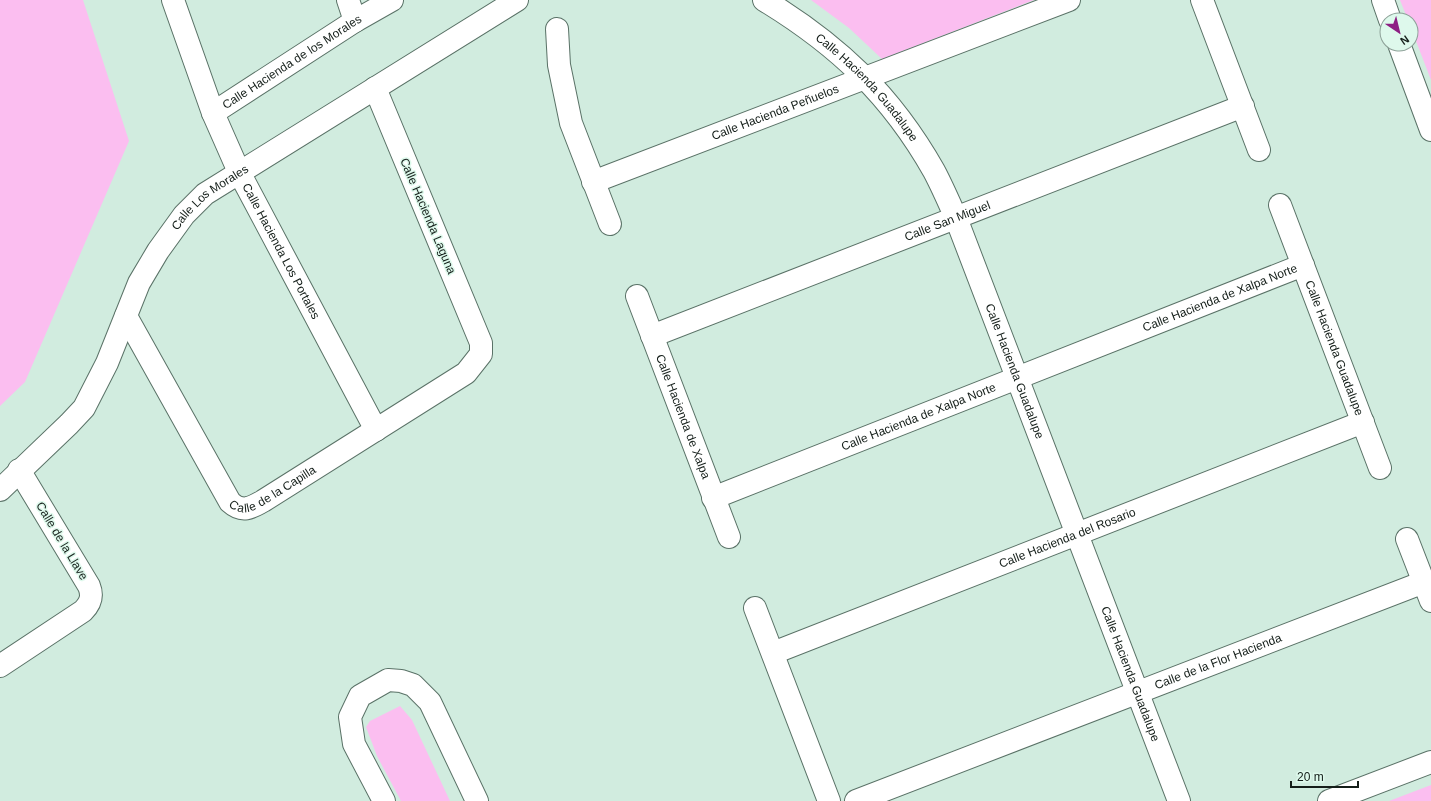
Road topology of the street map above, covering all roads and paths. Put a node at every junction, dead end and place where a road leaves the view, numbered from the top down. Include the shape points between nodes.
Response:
1 (173, 0) edge
2 (348, 0) edge
3 (392, 0) edge
4 (517, 0) edge
5 (764, 0) edge
6 (1069, 0) edge
7 (1202, 0) edge
8 (1383, 0) edge
9 (1387, 12) edge
10 (355, 21) junction
11 (557, 29) dead end
12 (1402, 52) edge
13 (865, 78) junction
14 (375, 88) junction
15 (1243, 106) junction
16 (213, 113) junction
17 (1431, 130) edge
18 (1259, 150) dead end
19 (239, 172) junction
20 (593, 182) junction
21 (1280, 205) dead end
22 (956, 218) junction
23 (610, 224) dead end
24 (1303, 265) junction
25 (637, 296) dead end
26 (126, 316) junction
27 (652, 336) junction
28 (482, 343) joint
29 (1017, 378) junction
30 (1363, 422) junction
31 (376, 430) junction
32 (1380, 468) dead end
33 (20, 470) junction
34 (0, 490) edge
35 (714, 498) junction
36 (1076, 534) junction
37 (728, 537) dead end
38 (1407, 539) dead end
39 (1427, 591) edge
40 (755, 608) dead end
41 (772, 653) junction
42 (0, 666) edge
43 (1137, 692) junction
44 (1431, 762) edge
45 (384, 801) edge
46 (477, 801) edge
47 (829, 801) edge
48 (856, 801) edge
49 (1179, 801) edge
50 (1329, 801) edge

1 - 16 street, Calle Hacienda Los Portales
2 - 10 street
3 - 10 street, Calle Hacienda de los Morales
4 - 14 street, Calle Los Morales
5 - 13 street, Calle Hacienda Guadalupe via 796,19 834,47
6 - 13 street, Calle Hacienda Peñuelos
7 - 15 street
8 - 9 street
10 - 16 street, Calle Hacienda de los Morales
11 - 20 street via 559,65 569,116
12 - 17 street
13 - 20 street, Calle Hacienda Peñuelos
13 - 22 street, Calle Hacienda Guadalupe via 887,100 911,133 935,172
14 - 19 street, Calle Los Morales
14 - 28 street, Calle Hacienda Laguna
15 - 18 street
15 - 22 street, Calle San Miguel
16 - 19 street, Calle Hacienda Los Portales
19 - 26 street, Calle Los Morales via 205,194 184,215 139,283
19 - 31 street, Calle Hacienda Los Portales
20 - 23 street
21 - 24 street, Calle Hacienda Guadalupe
22 - 27 street, Calle San Miguel
22 - 29 street, Calle Hacienda Guadalupe
24 - 29 street, Calle Hacienda de Xalpa Norte
24 - 30 street, Calle Hacienda Guadalupe
25 - 27 street, Calle Hacienda de Xalpa
26 - 31 street, Calle de la Capilla via 235,507 250,508 263,501
26 - 33 street, Calle Los Morales via 107,363 84,408
27 - 35 street, Calle Hacienda de Xalpa
28 - 31 street, Calle de la Capilla via 481,354 466,373
29 - 35 street, Calle Hacienda de Xalpa Norte
29 - 36 street, Calle Hacienda Guadalupe
30 - 32 street, Calle Hacienda Guadalupe
30 - 36 street, Calle Hacienda del Rosario
33 - 34 street, Calle Los Morales
33 - 42 street, Calle de la Llave via 89,586 91,599 83,611
35 - 37 street, Calle Hacienda de Xalpa
36 - 41 street, Calle Hacienda del Rosario
36 - 43 street, Calle Hacienda Guadalupe
38 - 39 street
39 - 43 street, Calle de la Flor Hacienda
40 - 41 street
41 - 47 street
43 - 48 street, Calle de la Flor Hacienda
43 - 49 street, Calle Hacienda Guadalupe
44 - 50 street
45 - 46 street via 354,744 350,717 360,696 388,680 413,685 430,702

